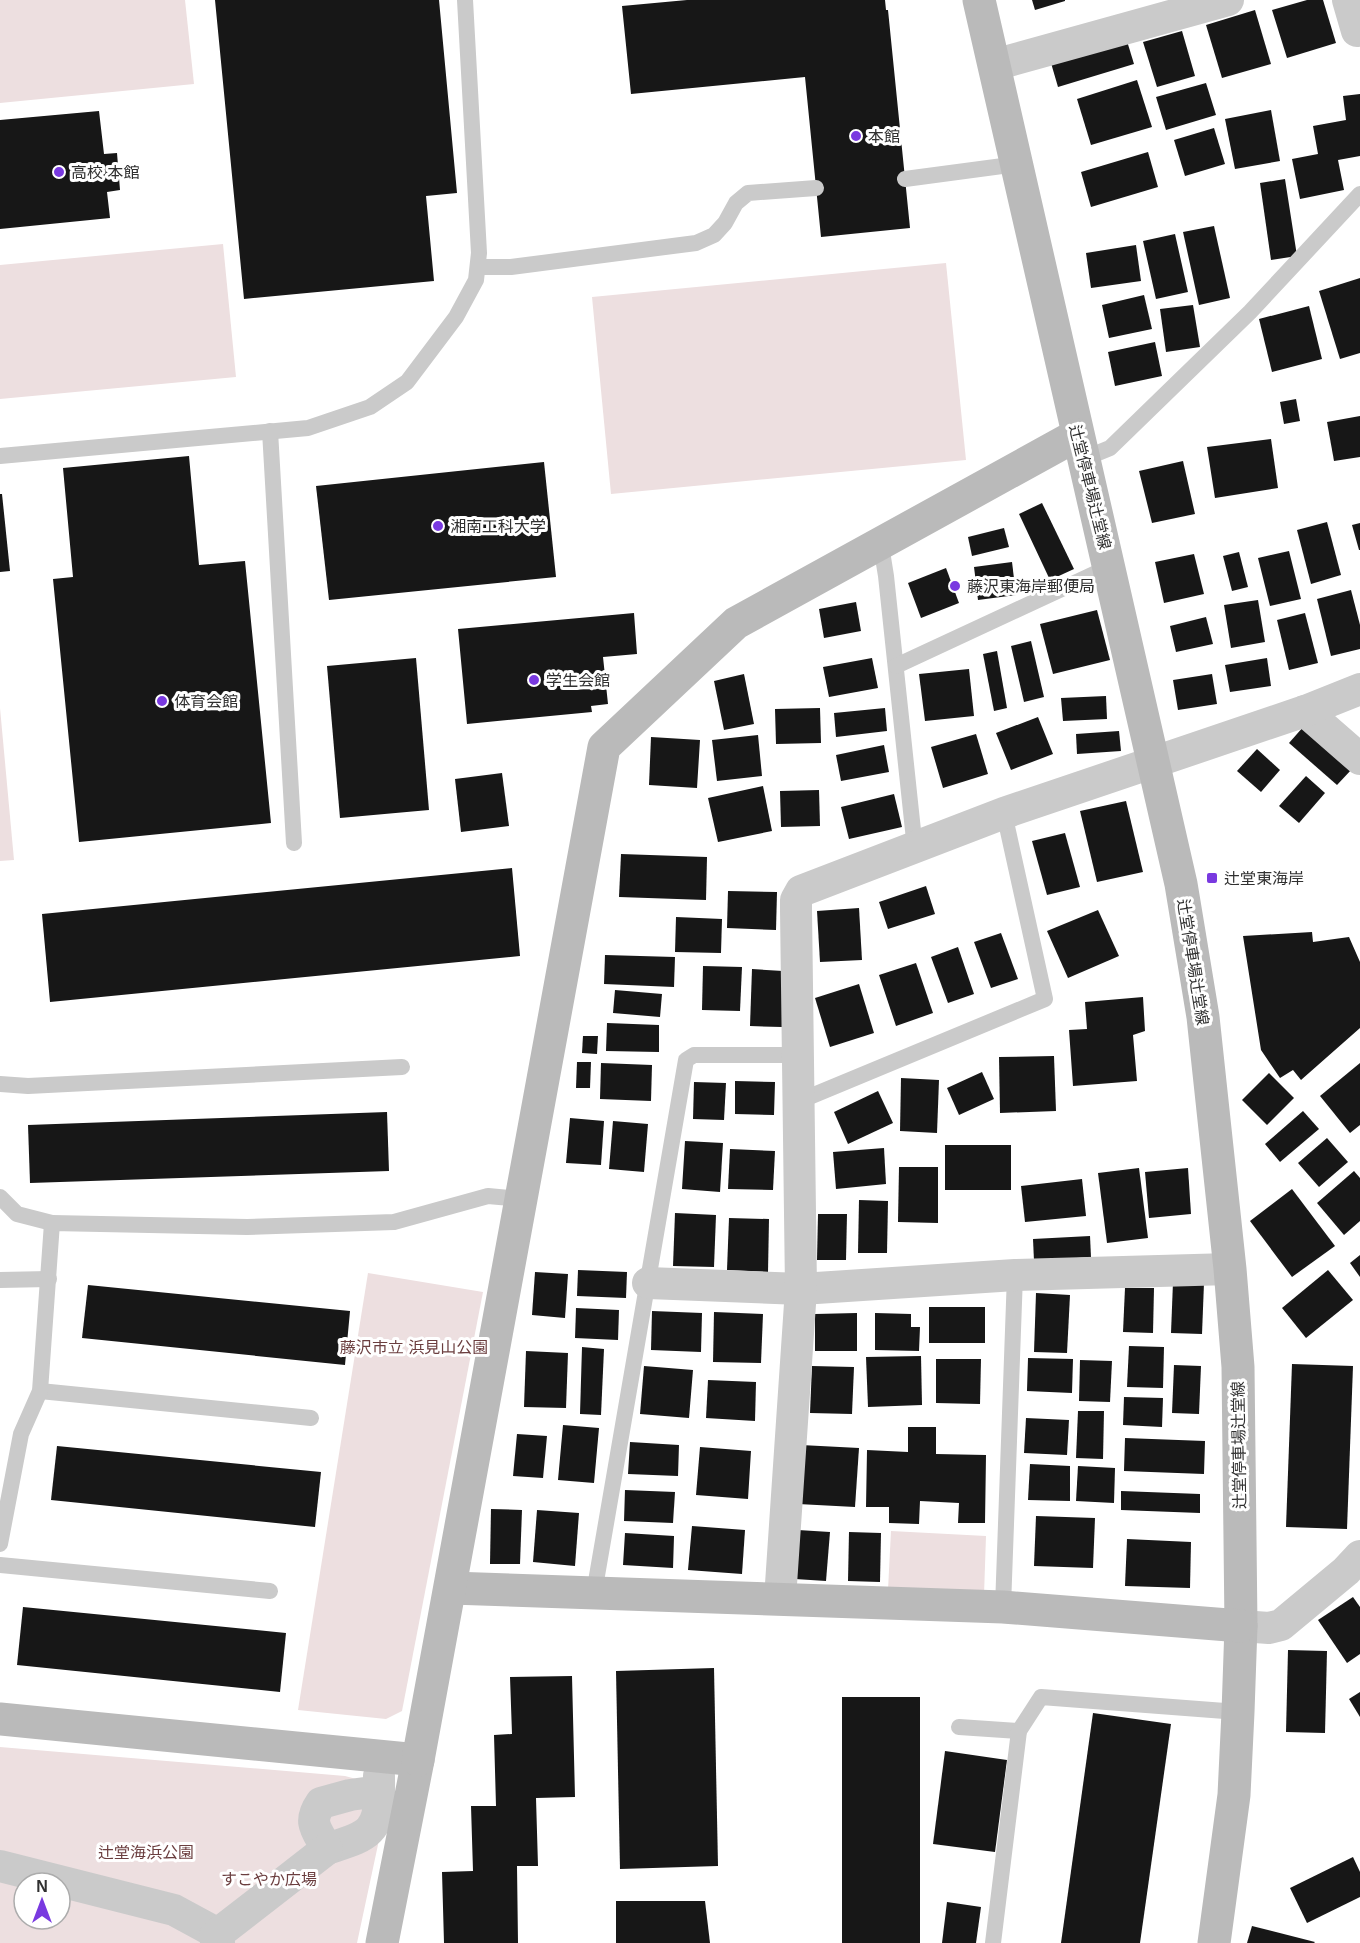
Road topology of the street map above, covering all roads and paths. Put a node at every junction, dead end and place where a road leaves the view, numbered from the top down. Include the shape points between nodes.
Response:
1 (465, 0) edge
2 (979, 0) edge
3 (1228, 0) edge
4 (1348, 0) edge
5 (1357, 31) dead end
6 (994, 65) junction
7 (1018, 164) junction
8 (905, 179) dead end
9 (816, 188) dead end
10 (1360, 194) edge
11 (478, 267) junction
12 (270, 432) junction
13 (1080, 447) junction
14 (0, 456) edge
15 (881, 545) junction
16 (1109, 567) junction
17 (896, 666) junction
18 (1360, 689) edge
19 (1305, 711) junction
20 (1360, 759) edge
21 (1154, 762) junction
22 (1004, 813) junction
23 (294, 843) dead end
24 (915, 849) junction
25 (798, 1055) junction
26 (402, 1067) dead end
27 (0, 1084) edge
28 (797, 1102) junction
29 (0, 1197) edge
30 (521, 1199) junction
31 (52, 1223) junction
32 (1230, 1269) junction
33 (1015, 1275) junction
34 (50, 1279) junction
35 (0, 1280) edge
36 (648, 1283) junction
37 (801, 1289) junction
38 (40, 1391) junction
39 (311, 1418) dead end
40 (0, 1540) edge
41 (0, 1564) edge
42 (1355, 1573) edge
43 (451, 1588) junction
44 (270, 1591) dead end
45 (594, 1593) junction
46 (780, 1599) junction
47 (1002, 1607) junction
48 (1241, 1626) junction
49 (1238, 1712) junction
50 (0, 1719) edge
51 (959, 1727) dead end
52 (1019, 1731) junction
53 (418, 1760) junction
54 (327, 1849) junction
55 (0, 1866) edge
56 (217, 1939) edge
57 (382, 1943) edge
58 (993, 1943) edge
59 (1214, 1943) edge

1 - 11 lane
2 - 6 street, 辻堂停車場辻堂線
3 - 6 street
4 - 5 street
6 - 7 street, 辻堂停車場辻堂線
7 - 8 lane
7 - 13 street, 辻堂停車場辻堂線
9 - 11 lane via 748,193 736,203 714,235 696,243 511,267
10 - 13 lane via 1250,312 1110,448
11 - 12 lane via 476,280 456,316 407,382 370,407 308,428
12 - 14 lane
12 - 23 lane
13 - 15 street
13 - 16 street, 辻堂停車場辻堂線
15 - 17 lane
15 - 30 street via 736,623 604,747
16 - 17 lane
16 - 21 street, 辻堂停車場辻堂線
17 - 24 lane
18 - 19 street
19 - 20 street
19 - 21 street
21 - 22 street
21 - 32 street, 辻堂停車場辻堂線 via 1181,884 1203,1017
22 - 24 street
22 - 28 lane via 1045,999
24 - 25 street via 801,891 796,900
25 - 28 street
25 - 36 lane via 694,1055 686,1060
26 - 27 lane via 28,1086
28 - 37 street
29 - 31 lane via 17,1214
30 - 31 lane via 488,1196 394,1222 247,1227
30 - 43 street
31 - 34 lane
32 - 33 street
32 - 48 street, 辻堂停車場辻堂線 via 1238,1367
33 - 37 street
33 - 47 lane
34 - 35 lane
34 - 38 lane
36 - 37 street
36 - 45 lane
37 - 46 street
38 - 39 lane
38 - 40 lane via 21,1434
41 - 44 lane
42 - 48 street via 1281,1625
43 - 45 street
43 - 53 street
45 - 46 street
46 - 47 street
47 - 48 street
48 - 49 street, 辻堂停車場辻堂線
49 - 52 lane via 1041,1697
49 - 59 street, 辻堂停車場辻堂線 via 1234,1795
50 - 53 street
51 - 52 lane
52 - 58 lane
53 - 57 street
54 - 54 street via 313,1822 321,1803 379,1783 378,1816 371,1828 363,1837
54 - 56 street
55 - 56 street via 174,1910 211,1930

